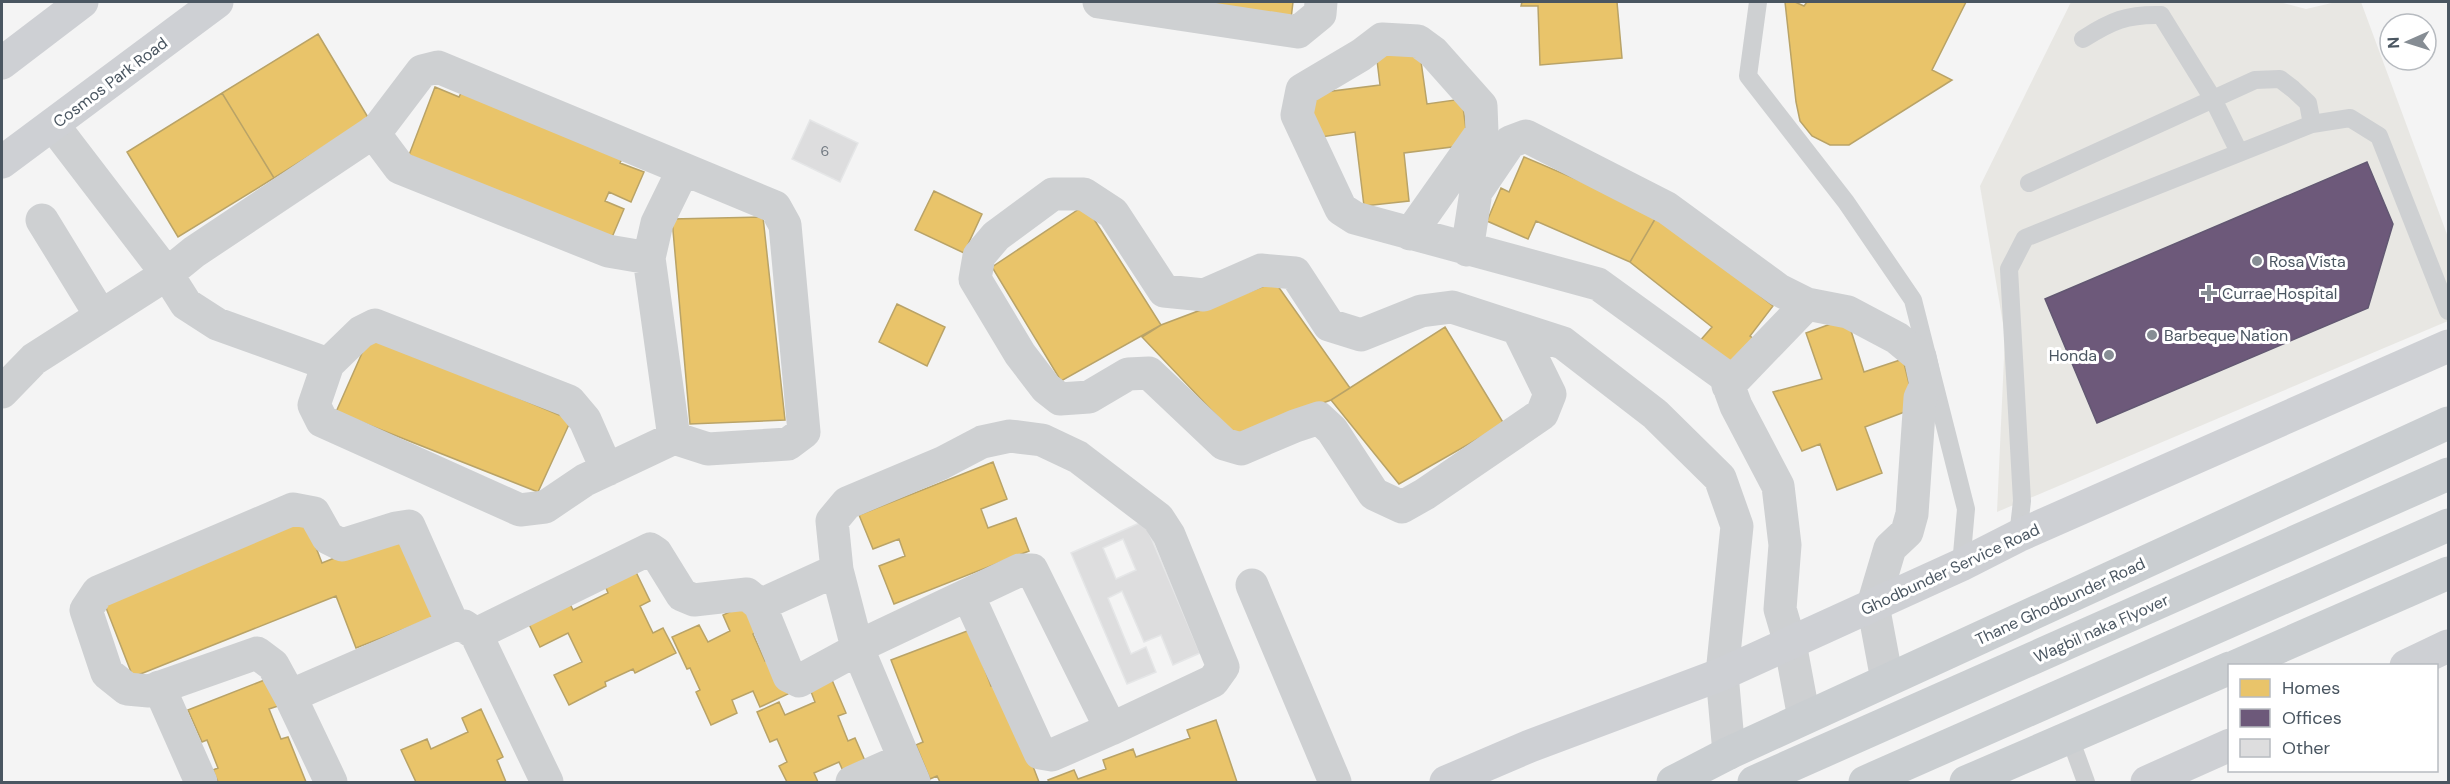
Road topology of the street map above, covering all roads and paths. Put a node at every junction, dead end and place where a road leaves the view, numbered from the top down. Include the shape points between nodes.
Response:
1 (82, 2) edge
2 (218, 2) edge
3 (1099, 2) edge
4 (1321, 2) edge
5 (1758, 2) edge
6 (2083, 39) dead end
7 (2, 63) edge
8 (2213, 99) junction
9 (2312, 124) junction
10 (52, 125) junction
11 (373, 132) junction
12 (2239, 152) junction
13 (2, 162) edge
14 (684, 170) junction
15 (2029, 183) dead end
16 (42, 220) dead end
17 (1410, 234) junction
18 (1467, 250) junction
19 (649, 258) junction
20 (167, 274) junction
21 (1807, 304) junction
22 (2448, 311) edge
23 (101, 316) junction
24 (1518, 329) junction
25 (2448, 346) edge
26 (328, 364) junction
27 (1728, 386) junction
28 (2, 392) edge
29 (2448, 423) edge
30 (674, 438) junction
31 (607, 470) junction
32 (2448, 474) edge
33 (2448, 525) edge
34 (2018, 536) junction
35 (1961, 565) junction
36 (837, 570) junction
37 (2448, 573) edge
38 (1252, 585) dead end
39 (968, 595) junction
40 (760, 605) junction
41 (1873, 605) junction
42 (464, 630) junction
43 (1790, 643) junction
44 (2448, 646) edge
45 (857, 648) junction
46 (2241, 664) edge
47 (2410, 664) edge
48 (2228, 668) edge
49 (1722, 674) junction
50 (1887, 680) junction
51 (159, 687) junction
52 (290, 696) junction
53 (1804, 718) junction
54 (1112, 729) junction
55 (2070, 738) junction
56 (2228, 745) edge
57 (1729, 753) junction
58 (909, 771) edge
59 (201, 783) edge
60 (331, 783) edge
61 (547, 783) edge
62 (852, 783) edge
63 (1335, 783) edge
64 (1446, 783) edge
65 (1672, 783) edge
66 (1754, 783) edge
67 (1865, 783) edge
68 (1966, 783) edge
69 (2086, 783) edge
70 (2147, 783) edge

1 - 7 street
2 - 10 street, Cosmos Park Road
3 - 4 street via 1298,32 1320,14
5 - 35 lane via 1748,76 1846,202 1913,300 1966,509
6 - 8 lane via 2110,21 2161,15
8 - 9 lane via 2255,80 2280,79 2308,103
8 - 12 lane
8 - 15 lane
9 - 12 lane
9 - 22 lane via 2350,118 2379,136
10 - 13 street, Cosmos Park Road
10 - 20 street
11 - 14 street via 422,71 438,67
11 - 19 street via 400,168 609,251
11 - 20 street
12 - 34 lane via 2025,238 2009,269 2022,501
14 - 19 street via 657,223
14 - 30 street via 775,207 785,225 804,432 788,444 708,449
16 - 23 street
17 - 17 street via 1355,218 1341,209 1297,115 1302,90 1382,39 1418,42 1433,52 1481,106 1482,132
17 - 18 street
18 - 21 street via 1476,192 1510,142 1526,136 1667,208 1779,290
18 - 27 street via 1598,284 1725,376
19 - 30 street
20 - 23 street
20 - 26 street via 186,304 217,324
21 - 27 street
21 - 41 street via 1848,312 1897,338 1920,357 1926,385 1920,398 1912,514 1907,532 1890,548
23 - 28 street via 34,359
24 - 24 street via 1452,308 1420,311 1361,335 1329,325 1295,273 1261,270 1204,295 1164,291 1113,213 1084,194 1053,194 996,236 979,256 975,279 1020,354 1046,388 1060,399 1089,397 1128,374 1149,373 1224,444 1241,450 1319,418 1332,430 1374,494 1402,507 1542,414 1550,394
24 - 49 street via 1563,343 1655,414 1720,478 1737,526
25 - 34 street, Ghodbunder Service Road
26 - 31 street via 361,332 375,325 569,401 585,420
26 - 31 street via 314,405 322,421 520,510 545,507
27 - 43 street via 1778,486 1785,545 1780,609
29 - 50 main road, Thane Ghodbunder Road
30 - 31 street
32 - 66 main road, Wagbil naka Flyover
33 - 67 main road
34 - 35 street, Ghodbunder Service Road
35 - 41 street, Ghodbunder Service Road
36 - 40 street
36 - 45 street
36 - 54 street via 832,521 847,503 982,442 1010,436 1042,440 1078,458 1158,518 1223,667 1213,681
37 - 46 main road
38 - 63 street
39 - 45 street
39 - 54 street via 1020,570 1032,570
39 - 54 street via 1040,753 1052,755
40 - 42 street via 747,594 694,600 682,596 650,549
40 - 45 street via 789,676 799,681
41 - 43 street, Ghodbunder Service Road
41 - 50 street
42 - 51 street via 409,526 342,545 328,538 314,513 294,509 98,592 86,610 107,673 128,689 149,691
42 - 52 street
42 - 61 street
43 - 49 street, Ghodbunder Service Road
43 - 53 street
44 - 47 street
45 - 58 street
48 - 55 main road
49 - 57 street
49 - 64 street, Ghodbunder Service Road via 1530,746
50 - 53 main road, Thane Ghodbunder Road
51 - 52 street via 258,653 273,665
51 - 59 street
52 - 60 street
53 - 57 main road, Thane Ghodbunder Road
55 - 68 main road
55 - 69 lane
56 - 70 street
57 - 65 main road, Thane Ghodbunder Road
58 - 62 street

